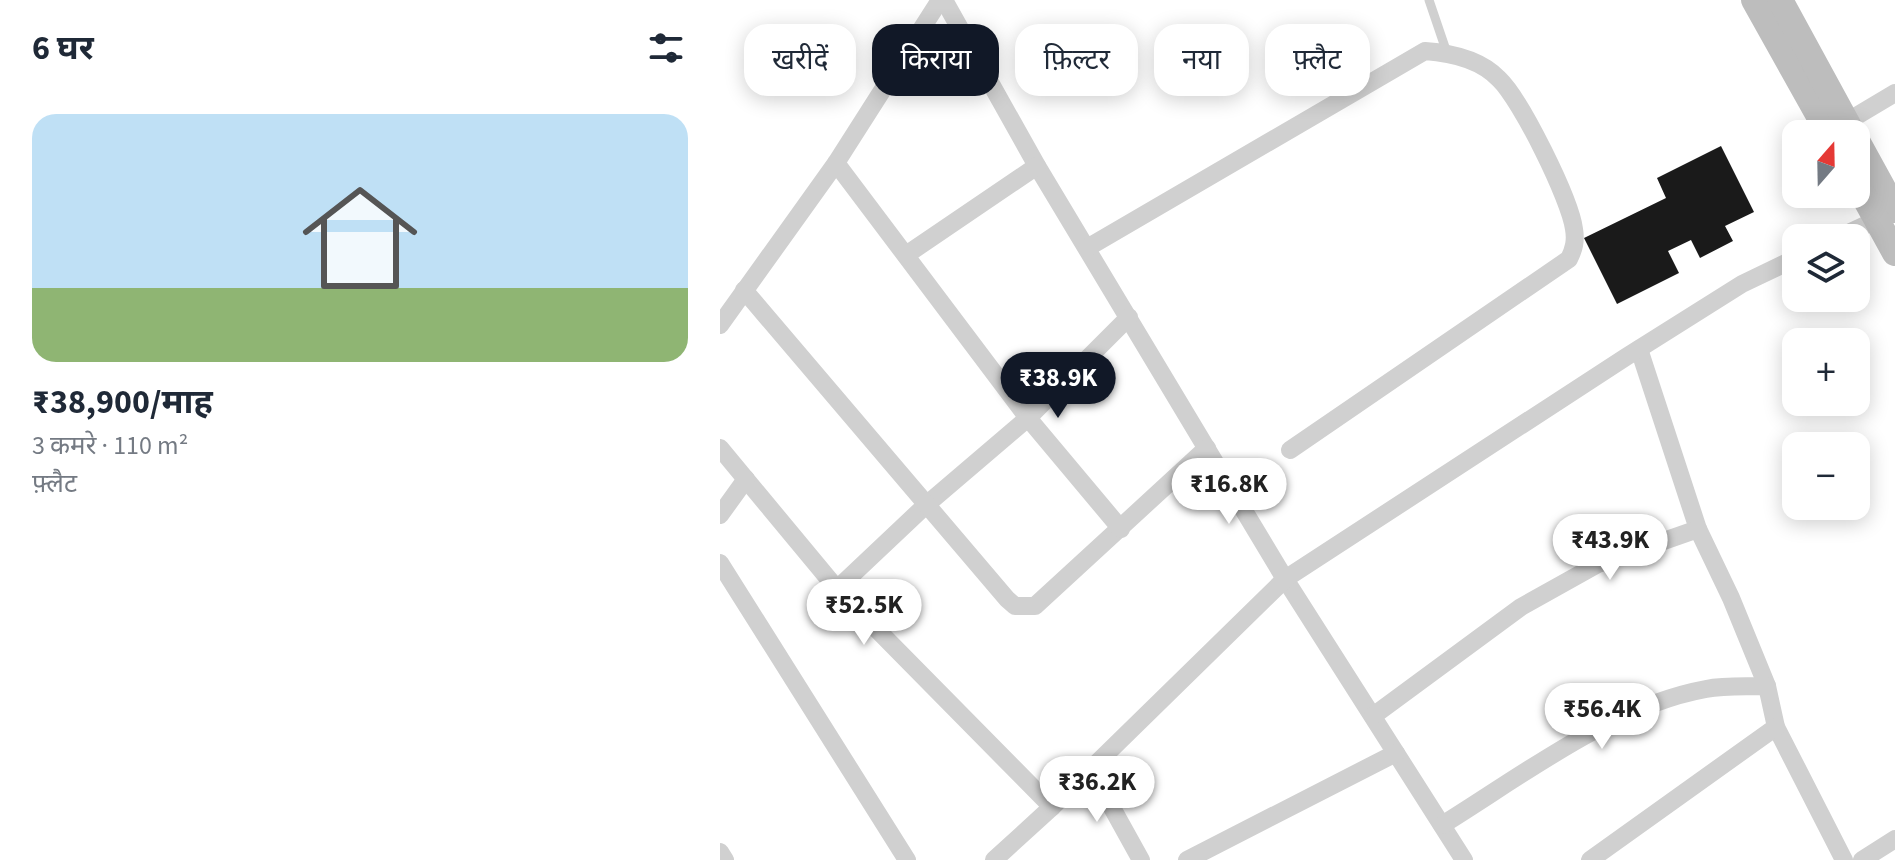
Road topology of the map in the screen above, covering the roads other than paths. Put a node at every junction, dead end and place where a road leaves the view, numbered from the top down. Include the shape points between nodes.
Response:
1 (942, 0) edge
2 (1429, 0) edge
3 (1754, 0) edge
4 (1780, 0) edge
5 (1447, 53) junction
6 (1895, 93) edge
7 (1835, 120) edge
8 (1837, 120) edge
9 (1859, 120) edge
10 (836, 163) junction
11 (1037, 166) junction
12 (1870, 180) edge
13 (1870, 196) edge
14 (1889, 214) edge
15 (1868, 224) edge
16 (1087, 248) junction
17 (1895, 253) edge
18 (906, 255) junction
19 (1782, 265) edge
20 (744, 290) junction
21 (1129, 317) junction
22 (720, 325) edge
23 (1639, 349) junction
24 (1028, 418) junction
25 (720, 448) edge
26 (1207, 448) junction
27 (1290, 450) dead end
28 (746, 479) junction
29 (926, 505) junction
30 (720, 515) edge
31 (1121, 529) junction
32 (1698, 529) junction
33 (720, 563) edge
34 (1285, 579) junction
35 (837, 589) junction
36 (1767, 686) junction
37 (1373, 716) junction
38 (1776, 727) junction
39 (1396, 753) junction
40 (1090, 768) junction
41 (1052, 807) junction
42 (1442, 825) junction
43 (1895, 839) edge
44 (720, 852) edge
45 (725, 860) edge
46 (907, 860) edge
47 (994, 860) edge
48 (1141, 860) edge
49 (1187, 860) edge
50 (1464, 860) edge
51 (1590, 860) edge
52 (1844, 860) edge
53 (1862, 860) edge

1 - 10 street
1 - 11 street
2 - 5 lane
3 - 7 main road
4 - 8 main road
5 - 16 street via 1425,51
5 - 27 street via 1479,63 1501,80 1543,149 1574,227 1575,247 1569,259
6 - 9 street
10 - 18 street
10 - 20 street
11 - 16 street
11 - 18 street
12 - 14 main road
13 - 14 main road
14 - 15 street
14 - 17 main road
16 - 21 street
18 - 24 street
19 - 23 street
20 - 22 street
20 - 29 street
21 - 24 street
21 - 26 street
23 - 32 street
23 - 34 street
24 - 29 street
24 - 31 street
25 - 28 street
26 - 31 street
26 - 34 street
28 - 30 street
28 - 35 street
29 - 31 street via 1015,606 1035,606
29 - 35 street
32 - 36 street
32 - 37 street via 1598,564 1521,607
33 - 46 street
34 - 37 street
34 - 40 street
35 - 41 street
36 - 38 street
36 - 42 street via 1709,688 1613,719
37 - 39 street
38 - 51 street
38 - 52 street
39 - 42 street
39 - 49 street
40 - 41 street
40 - 48 street
41 - 47 street
42 - 50 street
43 - 53 street
44 - 45 street

